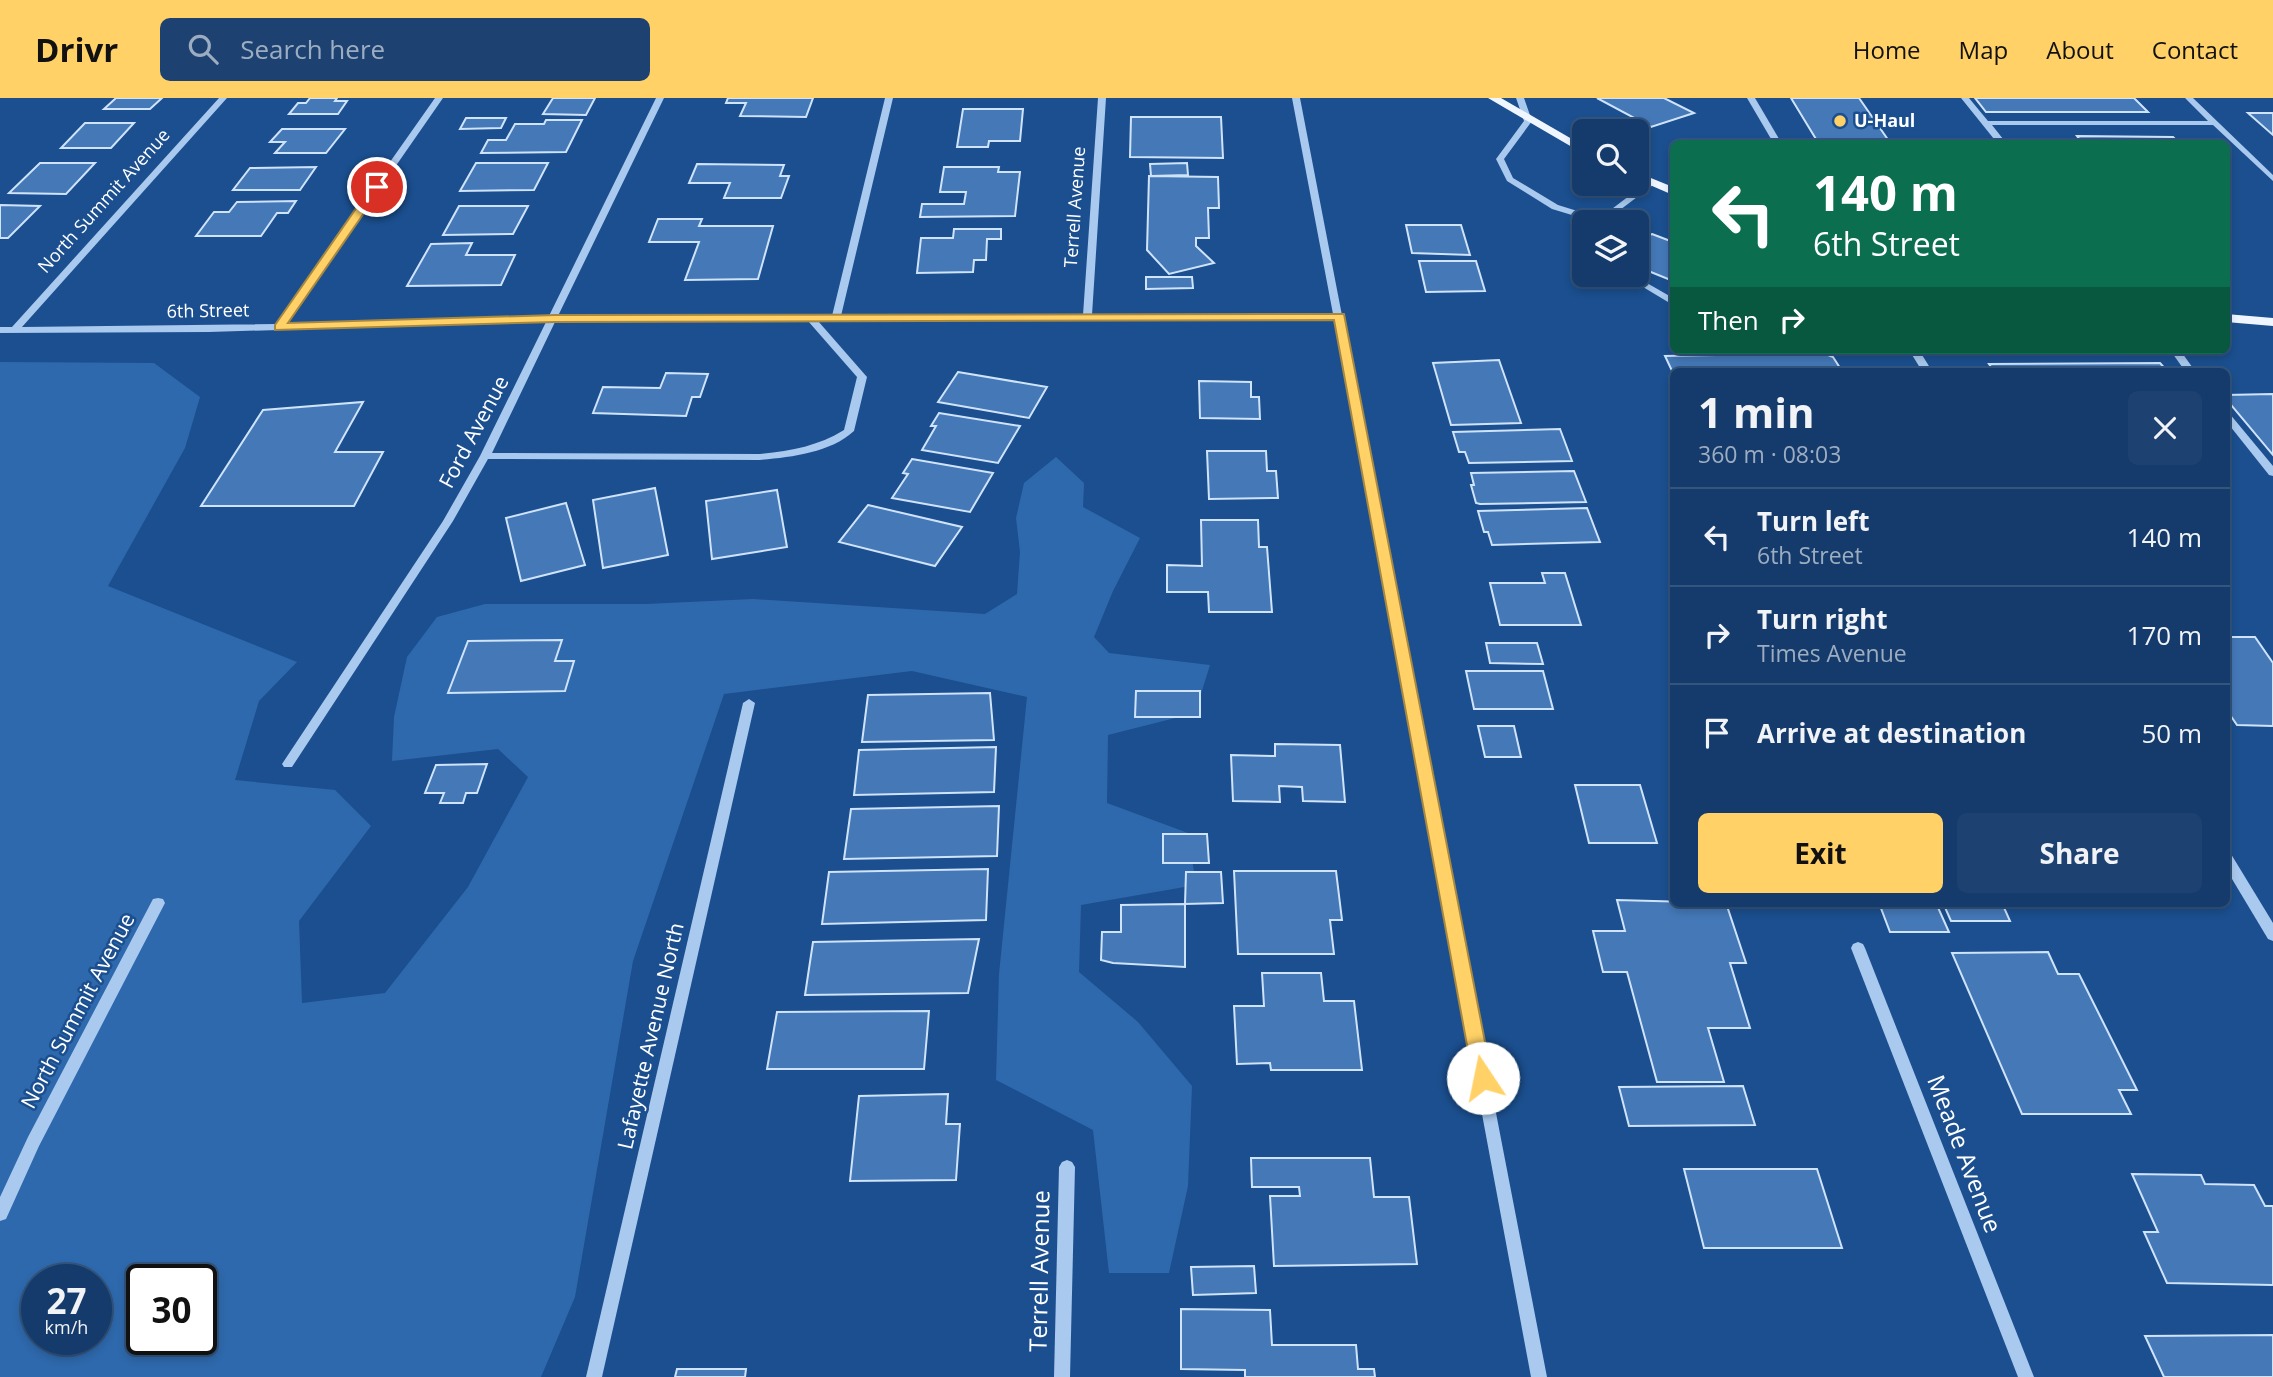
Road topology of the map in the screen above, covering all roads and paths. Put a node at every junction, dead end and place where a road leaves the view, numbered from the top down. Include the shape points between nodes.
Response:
1 (223, 98) edge
2 (439, 98) edge
3 (660, 98) edge
4 (889, 98) edge
5 (1102, 98) edge
6 (1296, 98) edge
7 (1493, 98) edge
8 (1520, 98) edge
9 (1751, 98) edge
10 (1965, 98) edge
11 (2189, 98) edge
12 (1528, 121) junction
13 (2214, 122) junction
14 (1987, 123) junction
15 (1776, 140) edge
16 (2000, 140) edge
17 (1572, 145) edge
18 (2273, 179) edge
19 (1649, 180) edge
20 (1653, 182) junction
21 (1670, 190) edge
22 (1614, 210) edge
23 (1572, 212) edge
24 (1647, 287) edge
25 (1670, 300) edge
26 (836, 317) junction
27 (1339, 317) junction
28 (810, 318) junction
29 (1087, 318) junction
30 (2230, 318) edge
31 (555, 319) junction
32 (2273, 322) edge
33 (279, 327) junction
34 (0, 330) edge
35 (14, 330) junction
36 (2230, 420) edge
37 (485, 456) junction
38 (2273, 473) edge
39 (749, 704) dead end
40 (288, 764) dead end
41 (2230, 865) edge
42 (158, 903) dead end
43 (2273, 935) edge
44 (1858, 948) dead end
45 (1067, 1167) dead end
46 (0, 1214) edge
47 (594, 1377) edge
48 (1062, 1377) edge
49 (1539, 1377) edge
50 (2026, 1377) edge

1 - 35 street, North Summit Avenue
2 - 33 street
3 - 31 street, Ford Avenue
4 - 26 street
5 - 29 street, Terrell Avenue
6 - 27 street
7 - 12 main road
8 - 12 street
9 - 15 street
10 - 14 street
11 - 13 street
12 - 17 main road
12 - 23 street via 1500,159 1510,179
13 - 14 street
13 - 18 street
14 - 16 street
19 - 20 main road
20 - 21 main road
20 - 22 street
24 - 25 street
26 - 28 street, 6th Street
26 - 29 street, 6th Street
27 - 29 street, 6th Street
27 - 49 street
28 - 31 street, 6th Street
28 - 37 street via 862,377 849,431 827,445 760,457
30 - 32 main road
31 - 33 street, 6th Street
31 - 37 street, Ford Avenue
33 - 35 street, 6th Street
34 - 35 street, 6th Street
36 - 38 street
37 - 40 street, Ford Avenue via 448,521
39 - 47 street, Lafayette Avenue North
41 - 43 street
42 - 46 street, North Summit Avenue
44 - 50 street, Meade Avenue
45 - 48 street, Terrell Avenue

